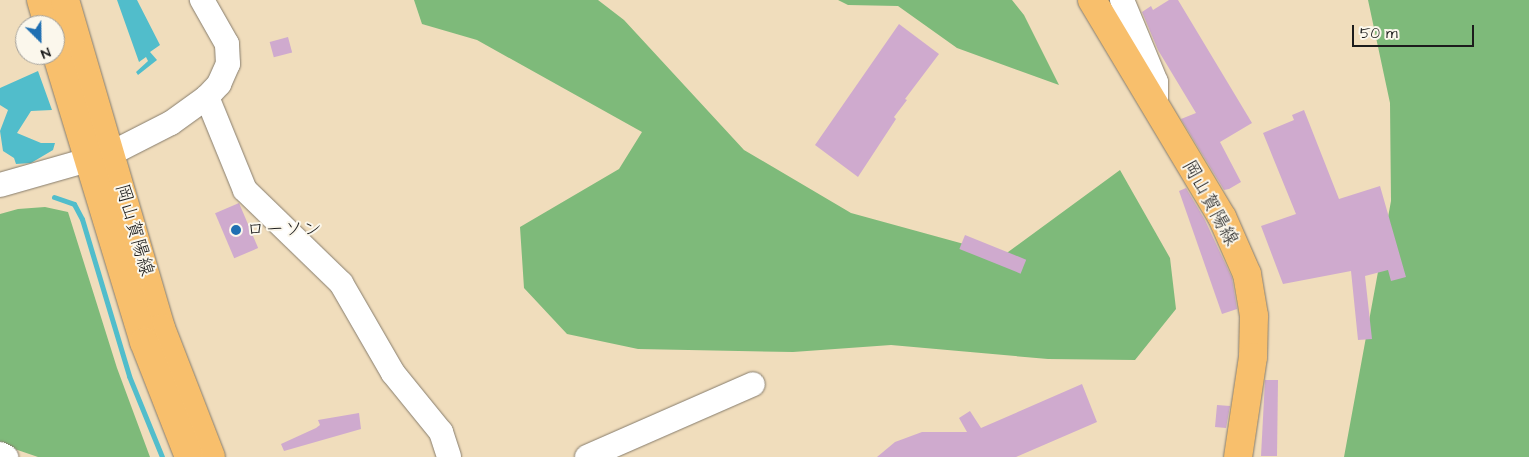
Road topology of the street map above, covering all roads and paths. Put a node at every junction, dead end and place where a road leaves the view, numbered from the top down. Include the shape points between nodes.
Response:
1 (41, 0) edge
2 (65, 0) edge
3 (202, 0) edge
4 (1092, 0) edge
5 (1122, 0) edge
6 (45, 15) edge
7 (59, 65) edge
8 (207, 97) junction
9 (1156, 110) junction
10 (112, 153) junction
11 (86, 161) junction
12 (3, 179) edge
13 (753, 384) dead end
14 (0, 454) edge
15 (6, 457) edge
16 (189, 457) edge
17 (211, 457) edge
18 (449, 457) edge
19 (587, 457) edge
20 (1238, 457) edge

1 - 6 main road
2 - 10 main road, 岡山賀陽線
3 - 8 street via 227,44 228,64 219,84
4 - 9 main road, 岡山賀陽線
5 - 9 street via 1156,82
7 - 11 main road, 岡山賀陽線
8 - 10 street via 171,124
8 - 18 street via 245,190 341,283 393,373 441,432
9 - 20 main road, 岡山賀陽線 via 1222,217 1247,274 1254,316 1254,357
10 - 11 street
10 - 17 main road, 岡山賀陽線 via 161,328
11 - 12 street
11 - 16 main road, 岡山賀陽線 via 144,342
13 - 19 street
14 - 15 street

